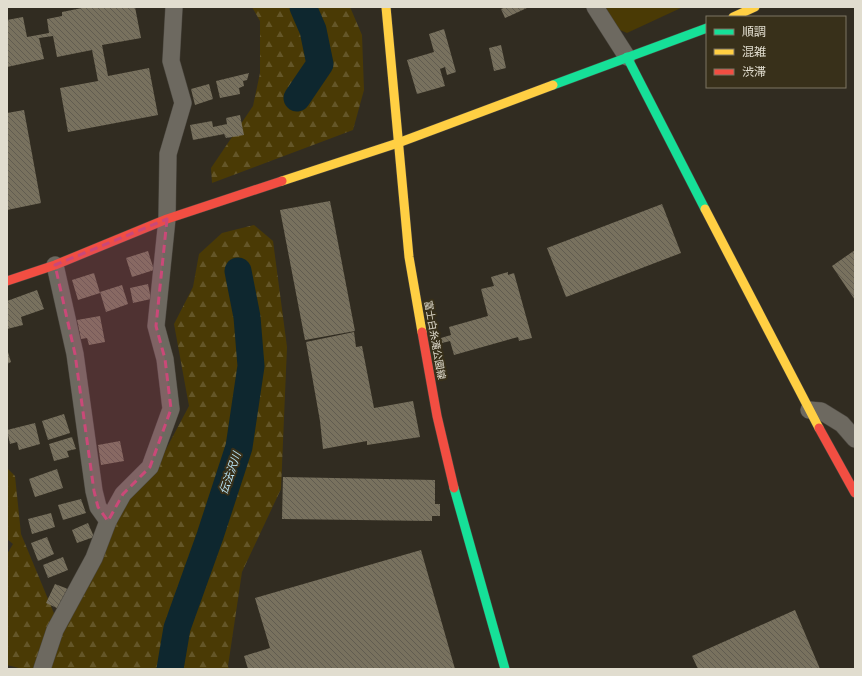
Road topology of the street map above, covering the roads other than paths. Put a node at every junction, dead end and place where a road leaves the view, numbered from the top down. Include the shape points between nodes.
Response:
1 (174, 7) edge
2 (386, 7) edge
3 (595, 7) edge
4 (755, 7) edge
5 (735, 16) edge
6 (706, 28) edge
7 (627, 57) junction
8 (398, 143) junction
9 (167, 219) junction
10 (55, 265) junction
11 (7, 281) edge
12 (809, 410) junction
13 (855, 440) edge
14 (855, 493) edge
15 (108, 521) junction
16 (42, 669) edge
17 (505, 669) edge

1 - 9 street via 170,61 183,104 168,154
2 - 8 street, 富士白糸滝公園線
3 - 7 street
4 - 5 street
6 - 7 street
7 - 8 street
7 - 12 street
8 - 9 street
8 - 17 street, 富士白糸滝公園線 via 409,257 437,416 452,482
9 - 10 street
9 - 15 street via 156,326 165,359 171,409 150,467 123,494
10 - 11 street
10 - 15 street via 75,354 94,491 98,507
12 - 13 street via 821,411 842,424
12 - 14 street
15 - 16 street via 94,558 55,630

